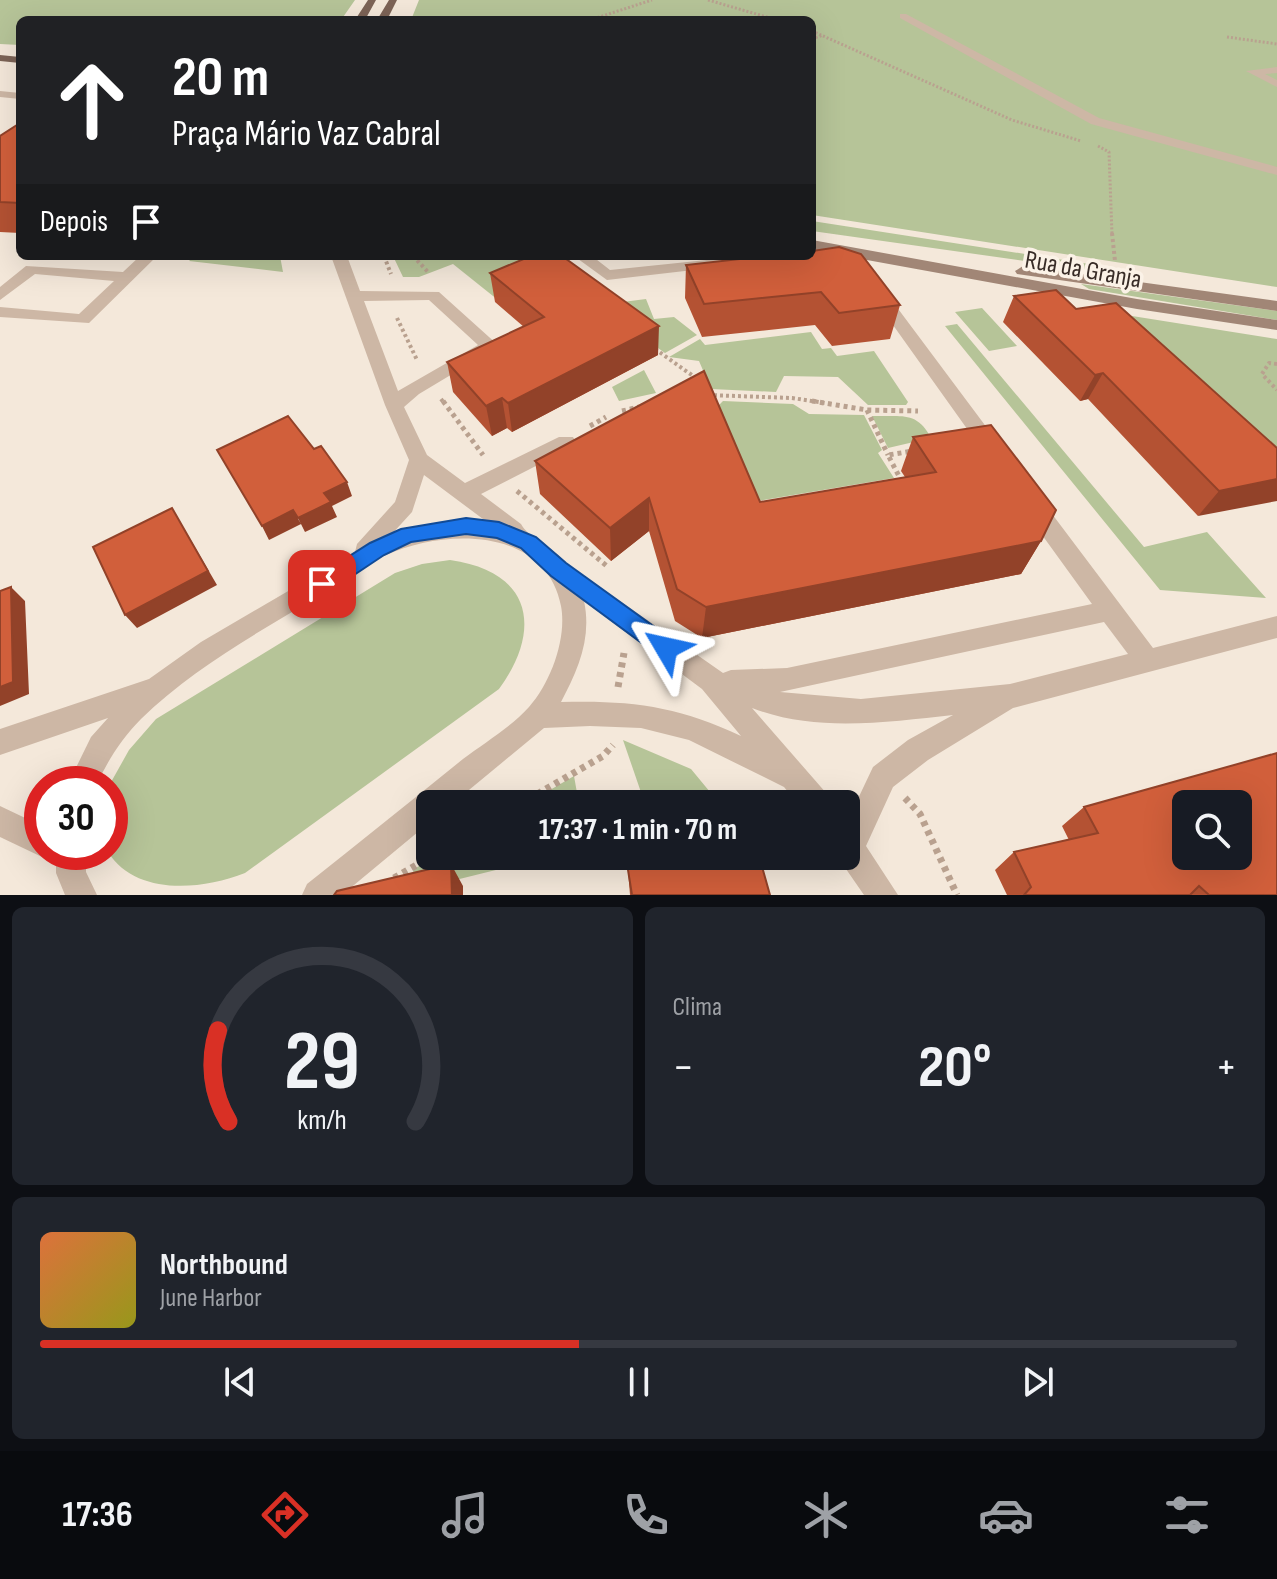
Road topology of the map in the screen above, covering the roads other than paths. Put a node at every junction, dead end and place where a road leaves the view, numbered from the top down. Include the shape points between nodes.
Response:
1 (903, 16) dead end
2 (1277, 70) edge
3 (1277, 84) edge
4 (1277, 171) edge
5 (816, 245) edge
6 (845, 249) junction
7 (881, 256) junction
8 (145, 260) edge
9 (340, 260) edge
10 (587, 260) edge
11 (730, 260) edge
12 (127, 277) junction
13 (0, 295) edge
14 (352, 295) junction
15 (1277, 306) edge
16 (0, 312) edge
17 (1277, 325) edge
18 (394, 405) junction
19 (566, 442) edge
20 (419, 460) junction
21 (1005, 466) edge
22 (1023, 492) edge
23 (465, 493) junction
24 (528, 543) junction
25 (349, 568) junction
26 (559, 570) junction
27 (1110, 610) junction
28 (1277, 627) edge
29 (1146, 659) junction
30 (711, 681) junction
31 (152, 690) junction
32 (1010, 696) junction
33 (539, 715) junction
34 (0, 742) edge
35 (93, 766) edge
36 (804, 790) edge
37 (806, 790) edge
38 (0, 821) edge
39 (860, 822) edge
40 (24, 833) edge
41 (860, 863) edge
42 (71, 870) edge
43 (81, 895) edge
44 (318, 895) edge
45 (882, 895) edge

1 - 4 street via 1095,121
2 - 3 street via 1251,71
5 - 6 main road, Rua da Granja
6 - 7 main road, Rua da Granja
6 - 21 street
7 - 15 main road, Rua da Granja
7 - 17 main road, Rua da Granja
8 - 12 street
9 - 14 street
10 - 11 street via 607,275
12 - 13 street via 32,269
12 - 16 street via 83,319
14 - 18 street
14 - 18 street via 433,295 490,346
18 - 20 street
19 - 23 street
20 - 23 street
20 - 25 street via 404,506
22 - 27 street
23 - 24 street
24 - 25 street via 499,530 437,528 398,539
24 - 26 street
25 - 31 street
26 - 30 street
26 - 33 street via 575,605 574,652 561,684
27 - 29 street
27 - 30 street via 787,680
28 - 29 street
29 - 32 street
30 - 32 street via 773,704 818,710 861,712
30 - 37 street
31 - 34 street
31 - 35 street via 115,728
32 - 39 street via 883,777
33 - 36 street via 616,713 673,722 730,744
33 - 44 street
38 - 40 street
41 - 45 street
42 - 43 street

